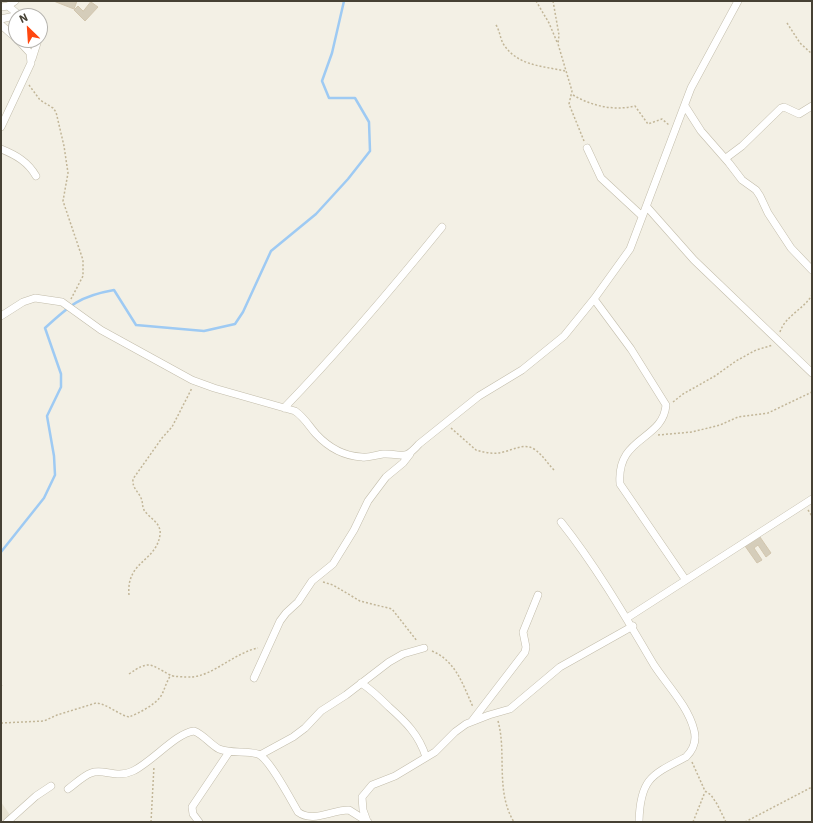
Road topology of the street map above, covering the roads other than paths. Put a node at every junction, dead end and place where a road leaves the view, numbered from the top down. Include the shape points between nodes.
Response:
1 (15, 1) edge
2 (738, 1) edge
3 (5, 7) edge
4 (26, 48) edge
5 (35, 48) edge
6 (31, 59) junction
7 (685, 106) junction
8 (812, 106) edge
9 (1, 127) edge
10 (587, 148) road end
11 (1, 149) edge
12 (726, 158) junction
13 (36, 176) dead end
14 (647, 207) junction
15 (642, 216) junction
16 (442, 227) dead end
17 (812, 270) edge
18 (594, 299) junction
19 (1, 316) edge
20 (812, 373) edge
21 (284, 408) junction
22 (410, 454) junction
23 (812, 499) edge
24 (561, 522) dead end
25 (685, 579) junction
26 (538, 595) dead end
27 (627, 618) junction
28 (632, 626) junction
29 (424, 648) road end
30 (254, 678) dead end
31 (362, 683) junction
32 (472, 722) junction
33 (229, 752) junction
34 (260, 755) junction
35 (426, 757) junction
36 (52, 786) dead end
37 (68, 789) dead end
38 (10, 821) edge
39 (199, 822) edge
40 (368, 822) edge
41 (639, 822) edge

1 - 3 street
2 - 7 street via 714,49 695,79
4 - 6 street
5 - 6 street
6 - 9 street via 24,80
7 - 12 street via 697,127
7 - 14 street
8 - 12 street via 799,114 781,108
10 - 15 street via 601,178
11 - 13 street via 30,166
12 - 17 street via 742,180 756,190 791,248
14 - 15 street
14 - 20 street via 694,260
15 - 18 street via 630,249
16 - 21 street via 324,368
18 - 22 street via 558,340 522,370 479,396
18 - 25 street via 631,349 666,405 661,420 625,454 619,475 620,484
19 - 21 street via 23,302 35,298 52,299 69,306 101,330 196,381
21 - 22 street via 302,415 321,439 335,450 363,458 381,454
22 - 30 street via 386,477 368,501 333,564 312,581 298,602 283,617
23 - 25 street
24 - 27 street
25 - 27 street
26 - 32 street via 523,632 525,652
27 - 28 street
28 - 32 street via 560,667 515,706
28 - 41 street via 691,723 695,744 686,757 652,776 647,782 642,795
29 - 31 street via 403,654
31 - 34 street via 321,711 293,737
31 - 35 street via 376,693 413,730
32 - 35 street via 455,732 436,752
33 - 34 street via 245,751
33 - 37 street via 194,731 182,735 155,758 133,771 122,774 92,773
33 - 39 street via 192,807 193,814
34 - 40 street via 268,762 304,818 349,810
35 - 40 street via 395,776 372,785 366,791 362,804
36 - 38 street via 36,796

